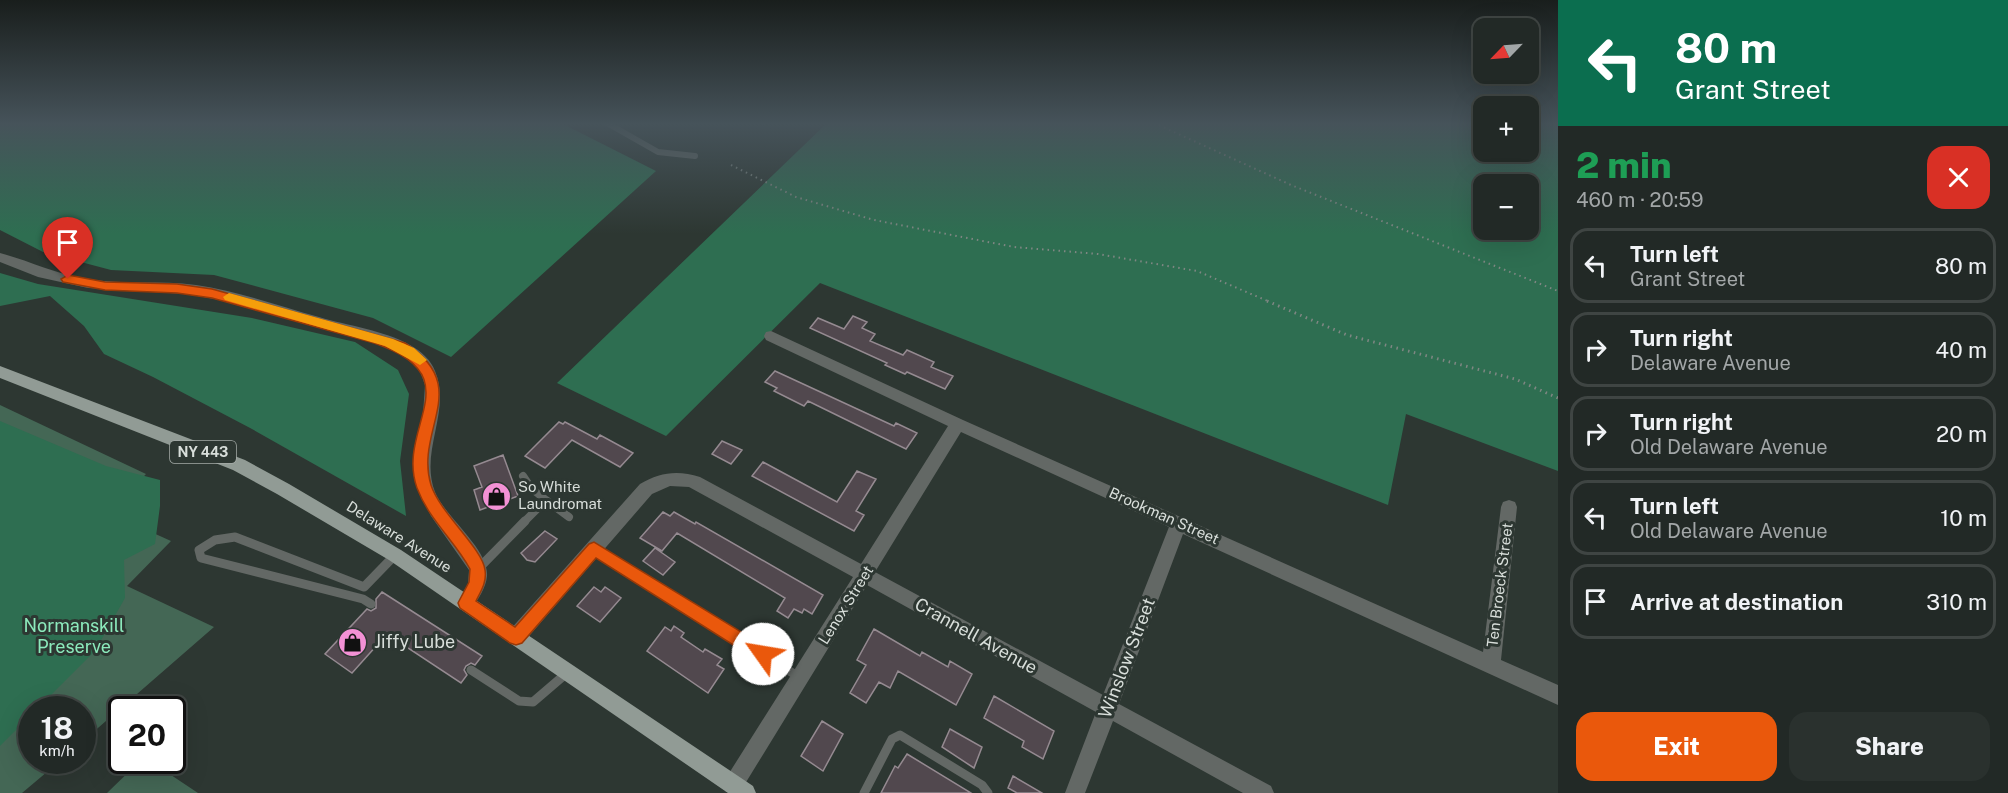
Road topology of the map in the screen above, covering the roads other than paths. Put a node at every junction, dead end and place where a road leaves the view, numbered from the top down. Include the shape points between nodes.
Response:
1 (0, 257) edge
2 (771, 336) dead end
3 (0, 372) edge
4 (958, 424) junction
5 (523, 476) dead end
6 (546, 500) junction
7 (1509, 507) dead end
8 (568, 517) dead end
9 (1179, 523) junction
10 (594, 549) junction
11 (395, 555) junction
12 (478, 569) junction
13 (866, 575) junction
14 (466, 603) junction
15 (371, 604) dead end
16 (516, 637) junction
17 (1491, 663) junction
18 (471, 670) dead end
19 (568, 672) junction
20 (800, 678) junction
21 (1558, 695) edge
22 (1107, 708) junction
23 (740, 789) edge
24 (864, 793) edge
25 (988, 793) edge
26 (1075, 793) edge
27 (1264, 793) edge

1 - 12 street via 40,272 93,284 177,288 229,297 383,340 410,352 425,366 433,390 421,452 425,488 442,521
2 - 4 street, Brookman Street
3 - 11 main road, Delaware Avenue / NY 443 via 239,465
4 - 9 street, Brookman Street
4 - 13 street, Lenox Street
5 - 6 lane
6 - 8 lane
6 - 12 lane
7 - 17 street, Ten Broeck Street
9 - 17 street, Brookman Street
9 - 22 street, Winslow Street
10 - 13 street, Crannell Avenue via 646,489 667,479 687,480
10 - 16 street
10 - 20 lane
11 - 14 main road, Delaware Avenue / NY 443
11 - 15 lane via 364,587 235,537 205,543 198,550 201,558
12 - 14 street via 477,583
13 - 20 street, Lenox Street
13 - 22 street, Crannell Avenue
14 - 16 main road, Delaware Avenue / NY 443
16 - 19 main road, Delaware Avenue / NY 443
17 - 21 street, Brookman Street
18 - 19 lane via 519,702 533,702
19 - 23 main road, Delaware Avenue / NY 443
20 - 23 street, Lenox Street
22 - 26 street, Winslow Street
22 - 27 street, Crannell Avenue
24 - 25 lane via 891,740 900,735 982,784

